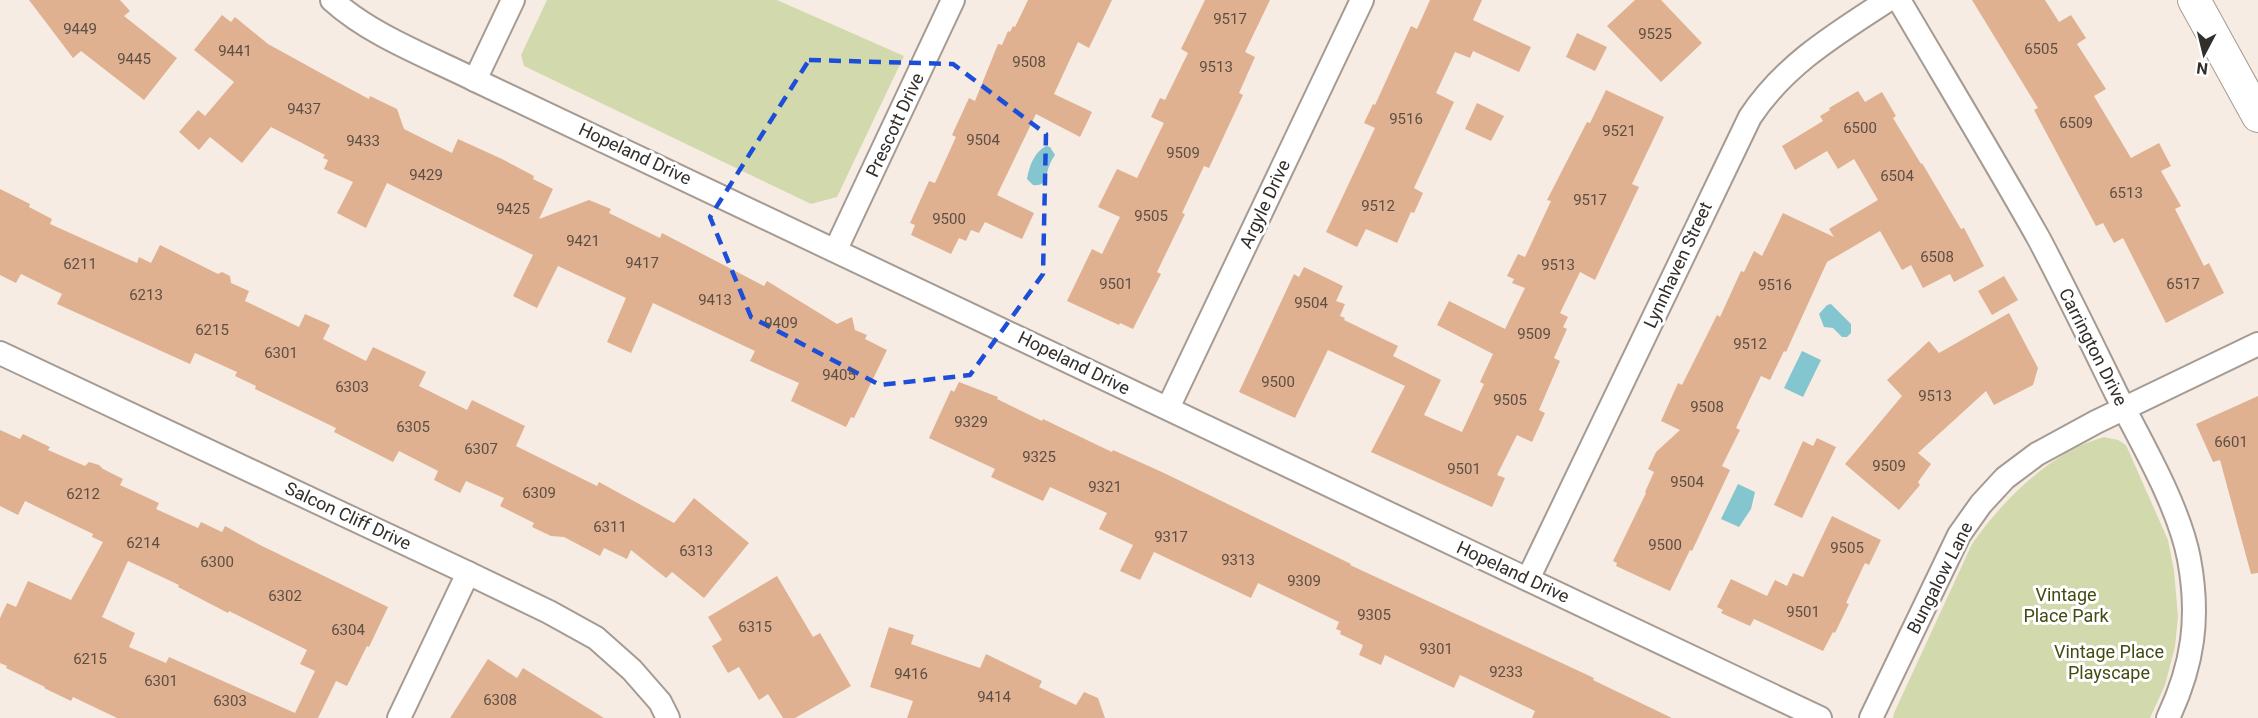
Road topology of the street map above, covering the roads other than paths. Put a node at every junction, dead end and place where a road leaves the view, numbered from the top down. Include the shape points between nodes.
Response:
1 (332, 0) edge
2 (513, 0) edge
3 (953, 0) edge
4 (1362, 0) edge
5 (1888, 0) edge
6 (1899, 0) edge
7 (2194, 0) edge
8 (475, 80) junction
9 (2258, 116) edge
10 (836, 249) junction
11 (2258, 344) edge
12 (0, 353) edge
13 (1168, 408) junction
14 (2124, 409) junction
15 (468, 573) junction
16 (1528, 579) junction
17 (399, 718) edge
18 (668, 718) edge
19 (1820, 718) edge
20 (1871, 718) edge
21 (2168, 718) edge

1 - 8 street, Hopeland Drive via 387,37
2 - 8 street
3 - 10 street, Prescott Drive
4 - 13 street, Argyle Drive
5 - 16 street, Lynnhaven Street via 1794,65 1750,117
6 - 14 street, Carrington Drive via 2039,240
7 - 9 main road
8 - 10 street, Hopeland Drive
10 - 13 street, Hopeland Drive
11 - 14 street, Bungalow Lane
12 - 15 street, Salcon Cliff Drive
13 - 16 street, Hopeland Drive
14 - 20 street, Bungalow Lane via 2037,454 1981,504 1959,535
14 - 21 street, Carrington Drive via 2177,519 2191,573 2194,622 2190,655
15 - 17 street
15 - 18 street, Salcon Cliff Drive via 596,638 632,670 660,702
16 - 19 street, Hopeland Drive

